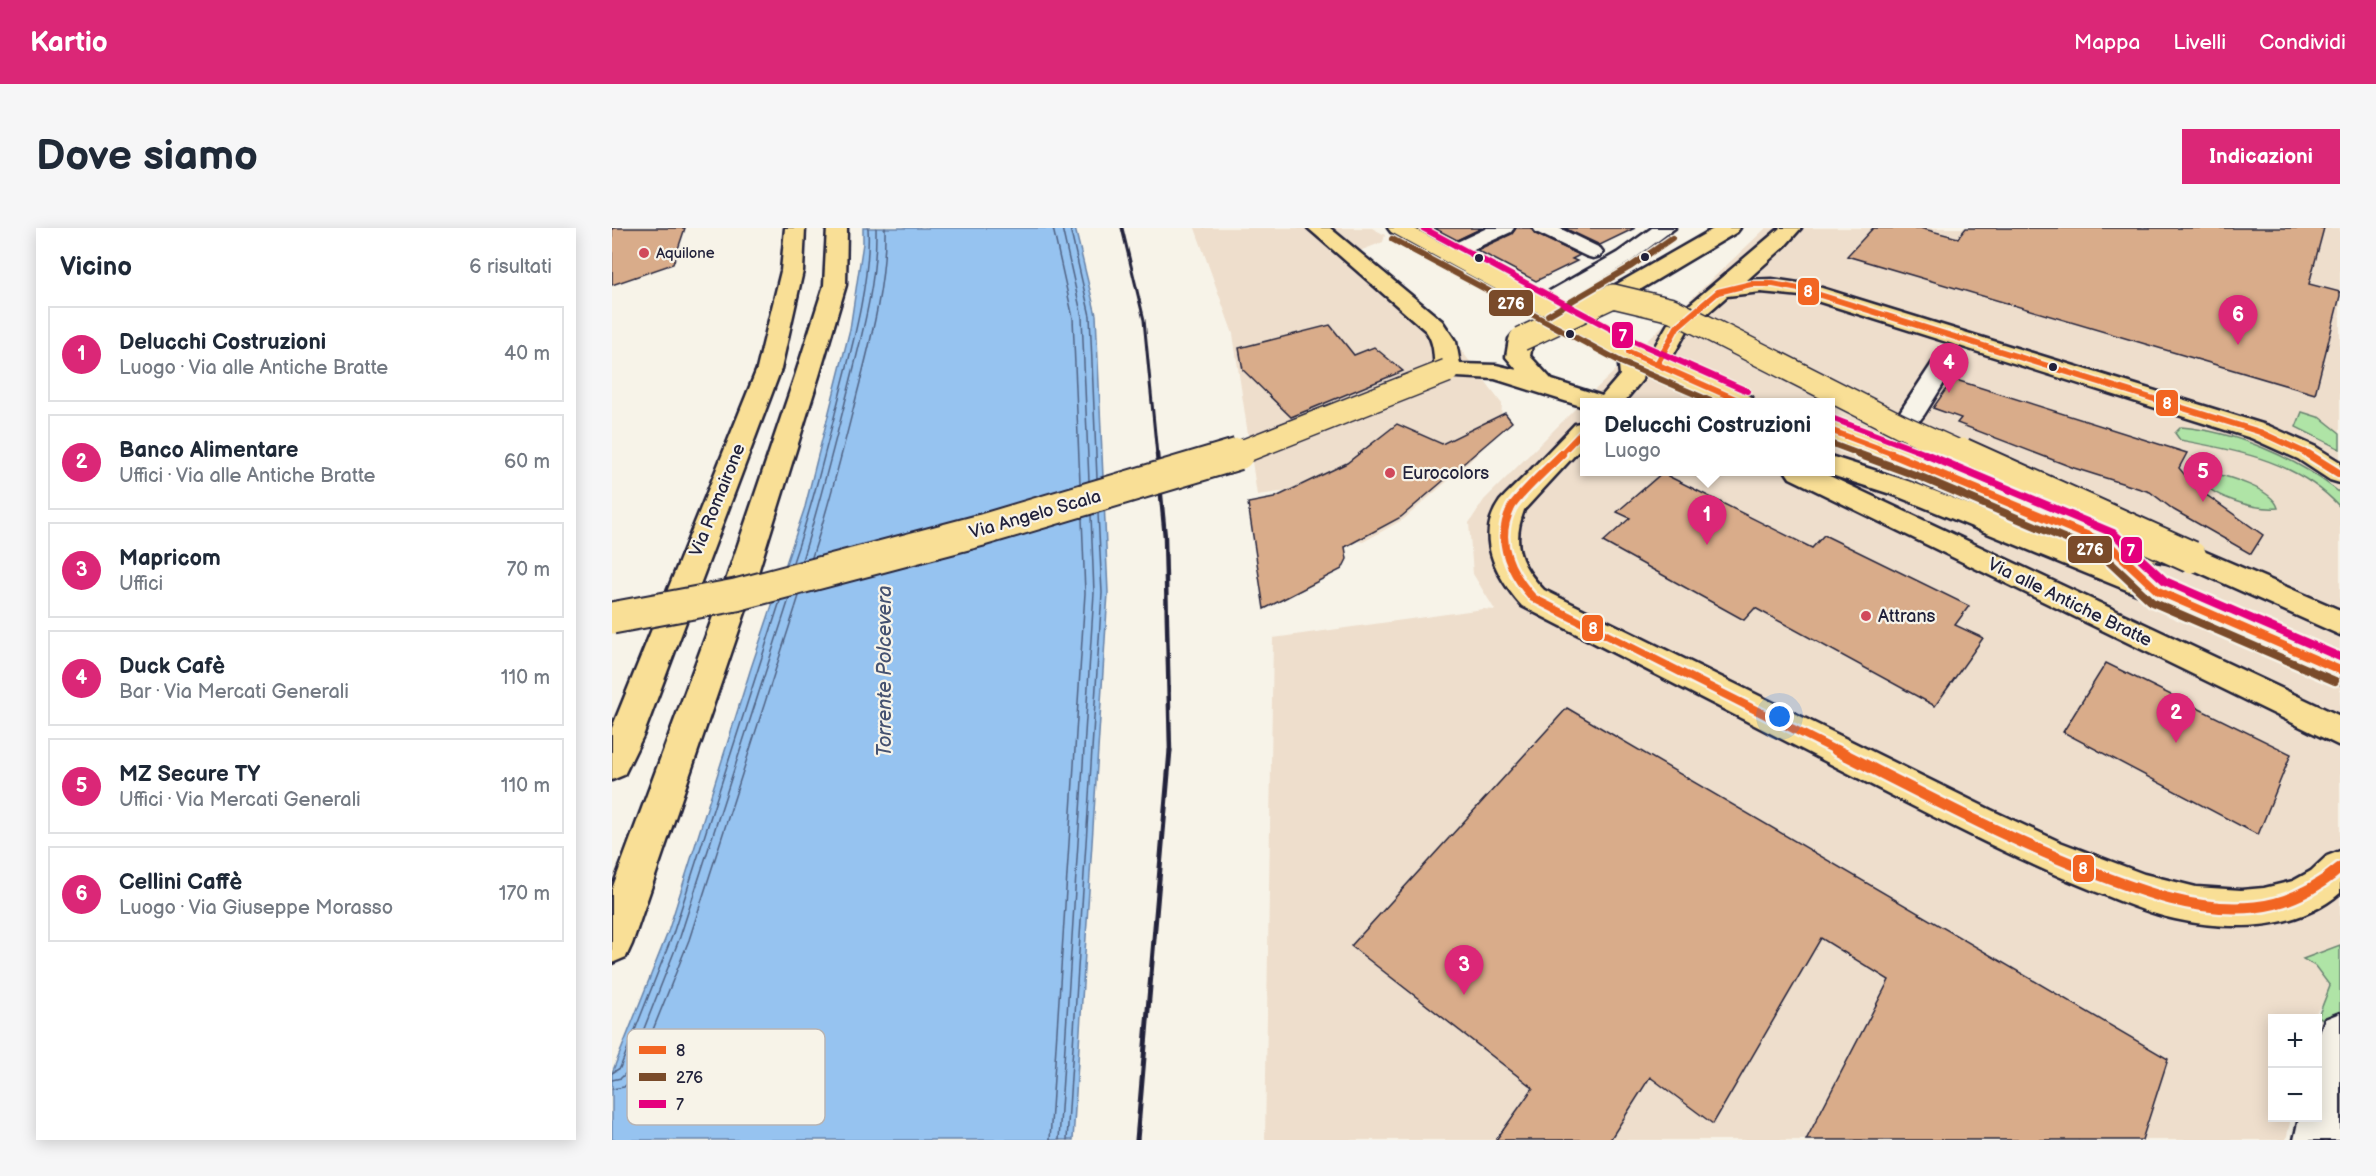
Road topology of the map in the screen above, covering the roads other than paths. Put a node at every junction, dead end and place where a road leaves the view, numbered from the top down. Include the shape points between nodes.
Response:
1 (795, 228) edge
2 (837, 228) edge
3 (1318, 228) edge
4 (1398, 228) edge
5 (1504, 228) edge
6 (1543, 228) edge
7 (1665, 228) edge
8 (1730, 228) edge
9 (1790, 229) edge
10 (1593, 252) dead end
11 (1447, 254) junction
12 (1804, 290) junction
13 (1718, 292) junction
14 (1613, 296) junction
15 (1542, 305) junction
16 (1521, 339) junction
17 (1629, 352) junction
18 (1657, 364) junction
19 (1942, 367) dead end
20 (1447, 371) junction
21 (1543, 386) junction
22 (1581, 398) edge
23 (1615, 398) edge
24 (1733, 398) edge
25 (1911, 415) dead end
26 (1835, 432) edge
27 (1580, 434) edge
28 (1835, 467) edge
29 (2340, 474) edge
30 (1810, 476) edge
31 (2108, 544) junction
32 (2191, 557) junction
33 (2158, 591) junction
34 (736, 596) junction
35 (612, 618) edge
36 (2340, 623) edge
37 (2340, 670) edge
38 (2340, 732) edge
39 (612, 765) edge
40 (2340, 868) edge
41 (612, 944) edge
42 (2340, 1034) edge
43 (2317, 1140) edge

1 - 39 main road, Via Romairone via 792,271 770,369
2 - 34 main road via 835,285
3 - 20 main road via 1434,326 1449,355
4 - 11 main road
5 - 11 street
6 - 10 street
7 - 15 street
8 - 14 main road, Via Angelo Scala
9 - 12 main road via 1775,267 1785,279
9 - 13 main road
11 - 15 main road
12 - 13 main road via 1751,284
12 - 29 main road via 2260,432 2307,453
13 - 18 main road via 1677,327
14 - 16 main road, Via Angelo Scala, bridge
14 - 32 main road, bridge via 1672,310 1901,426
15 - 17 main road
16 - 20 main road, Via Angelo Scala
16 - 21 main road via 1518,357
17 - 18 main road
17 - 23 main road via 1635,369 1631,380
18 - 24 main road
19 - 25 street
20 - 21 main road via 1496,372
20 - 34 main road, Via Angelo Scala, bridge via 1234,455 982,530
21 - 22 main road
26 - 31 main road
27 - 40 main road via 1511,507 1506,518 1503,548 1509,568 1533,598 2001,833 2138,890 2206,907 2267,906 2316,889
28 - 33 main road, Via alle Antiche Bratte via 1904,489
30 - 38 main road, Via alle Antiche Bratte
31 - 32 main road, bridge
31 - 33 main road
32 - 36 main road
33 - 37 main road, Via alle Antiche Bratte
34 - 35 main road, Via Angelo Scala, bridge
34 - 41 main road
42 - 43 street

